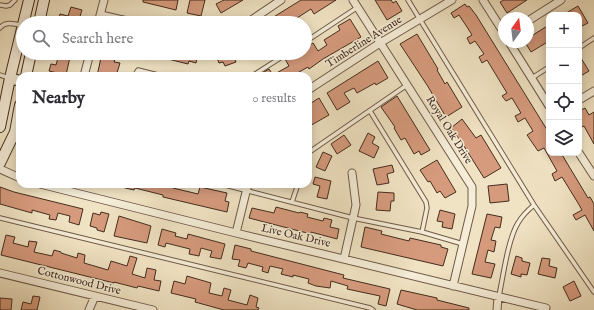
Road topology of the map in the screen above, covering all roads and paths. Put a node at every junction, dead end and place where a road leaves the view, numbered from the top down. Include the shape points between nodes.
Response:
1 (15, 0) edge
2 (28, 0) edge
3 (44, 0) edge
4 (104, 0) edge
5 (281, 0) edge
6 (353, 0) edge
7 (408, 0) edge
8 (452, 0) edge
9 (483, 0) edge
10 (561, 0) edge
11 (0, 5) edge
12 (358, 7) junction
13 (100, 15) joint
14 (24, 16) edge
15 (41, 16) edge
16 (104, 16) edge
17 (257, 16) edge
18 (534, 17) edge
19 (420, 19) junction
20 (16, 24) edge
21 (498, 24) edge
22 (0, 28) edge
23 (312, 37) edge
24 (594, 38) edge
25 (16, 43) edge
26 (380, 43) junction
27 (582, 46) edge
28 (513, 48) edge
29 (29, 60) edge
30 (88, 60) edge
31 (277, 60) edge
32 (546, 69) edge
33 (27, 72) edge
34 (85, 72) edge
35 (137, 72) edge
36 (146, 72) edge
37 (258, 72) edge
38 (5, 77) edge
39 (532, 78) junction
40 (16, 80) edge
41 (407, 85) junction
42 (312, 87) edge
43 (594, 91) edge
44 (582, 98) edge
45 (546, 101) edge
46 (370, 111) junction
47 (0, 127) edge
48 (16, 127) edge
49 (312, 149) edge
50 (581, 156) edge
51 (0, 163) edge
52 (0, 169) edge
53 (352, 173) dead end
54 (16, 176) edge
55 (594, 176) edge
56 (64, 188) edge
57 (247, 188) edge
58 (250, 188) edge
59 (297, 188) edge
60 (292, 202) junction
61 (534, 205) junction
62 (0, 218) edge
63 (354, 218) junction
64 (422, 232) junction
65 (236, 233) junction
66 (463, 244) junction
67 (344, 259) junction
68 (0, 273) edge
69 (454, 286) junction
70 (594, 292) edge
71 (95, 296) junction
72 (498, 297) junction
73 (546, 308) dead end
74 (89, 310) edge
75 (153, 310) edge
76 (373, 310) edge
77 (497, 310) edge

1 - 11 lane via 10,6
2 - 14 main road
3 - 15 main road
4 - 13 street
5 - 17 street
6 - 12 street, Royal Oak Drive
7 - 19 lane
8 - 19 street, Timberline Avenue
9 - 21 street
10 - 18 street
12 - 23 lane
12 - 26 street, Royal Oak Drive
13 - 16 street
19 - 26 street, Timberline Avenue
19 - 61 lane
20 - 22 lane via 10,23
24 - 27 lane
25 - 38 main road
26 - 41 street, Royal Oak Drive
26 - 42 street, Timberline Avenue
28 - 39 street
29 - 33 main road
30 - 34 street
31 - 37 lane
32 - 39 lane
35 - 36 lane
38 - 40 main road
38 - 47 main road
39 - 45 street
41 - 46 lane
41 - 66 street, Royal Oak Drive via 472,187 472,206
43 - 44 street
46 - 49 lane
46 - 64 lane via 426,202
48 - 51 main road
50 - 55 street
52 - 54 street
53 - 63 street via 356,205
56 - 65 street, Live Oak Drive
57 - 65 street
58 - 60 lane
59 - 60 lane
60 - 63 lane
61 - 70 lane
61 - 72 lane via 517,224 512,235
62 - 76 lane
63 - 64 lane
63 - 67 street
64 - 66 lane
65 - 67 street, Live Oak Drive
66 - 69 street, Royal Oak Drive
67 - 69 street, Live Oak Drive
68 - 71 street, Cottonwood Drive
69 - 72 street, Live Oak Drive
71 - 74 street
71 - 75 street, Cottonwood Drive
72 - 73 street, Live Oak Drive
72 - 77 street

